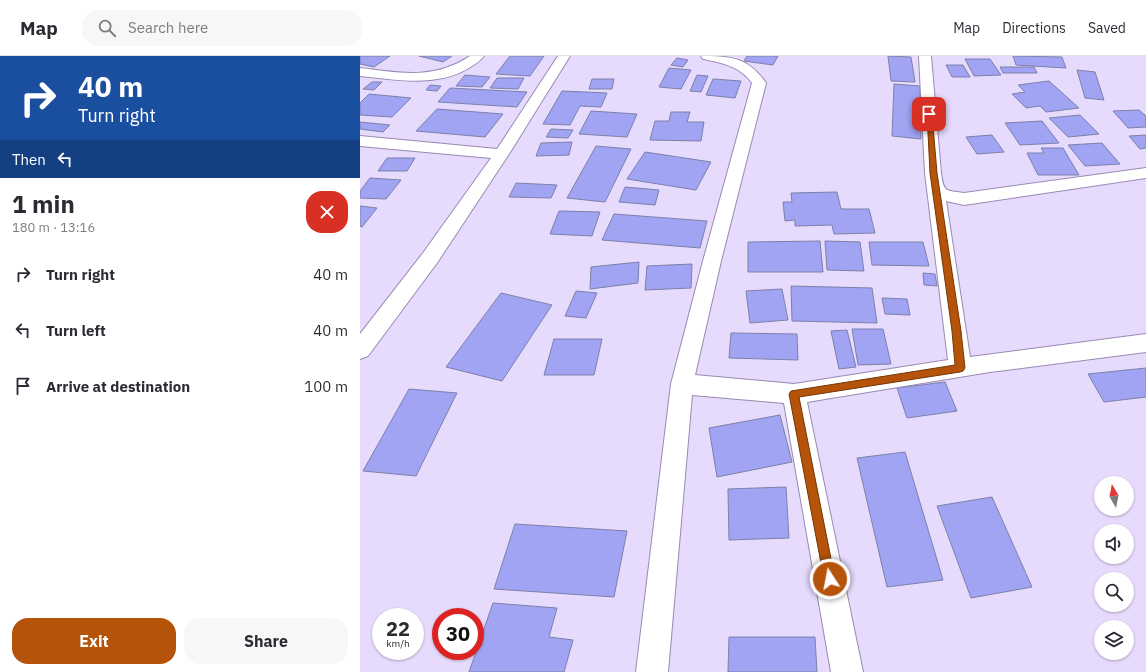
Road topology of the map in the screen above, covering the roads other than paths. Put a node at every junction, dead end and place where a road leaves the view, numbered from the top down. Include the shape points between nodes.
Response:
1 (478, 56) edge
2 (564, 56) edge
3 (707, 56) edge
4 (925, 56) edge
5 (360, 72) edge
6 (360, 141) edge
7 (501, 154) junction
8 (1146, 173) edge
9 (936, 190) junction
10 (369, 325) edge
11 (1146, 343) edge
12 (360, 350) edge
13 (960, 368) junction
14 (682, 384) junction
15 (794, 394) junction
16 (652, 672) edge
17 (847, 672) edge

1 - 5 street via 450,73 432,76 417,78
2 - 7 street
3 - 14 street via 746,67 759,83
4 - 9 street
6 - 7 street
7 - 10 street via 430,258
8 - 9 street via 964,199 941,194
9 - 13 street
10 - 12 street
11 - 13 street
13 - 15 street
14 - 15 street
14 - 16 street
15 - 17 street

